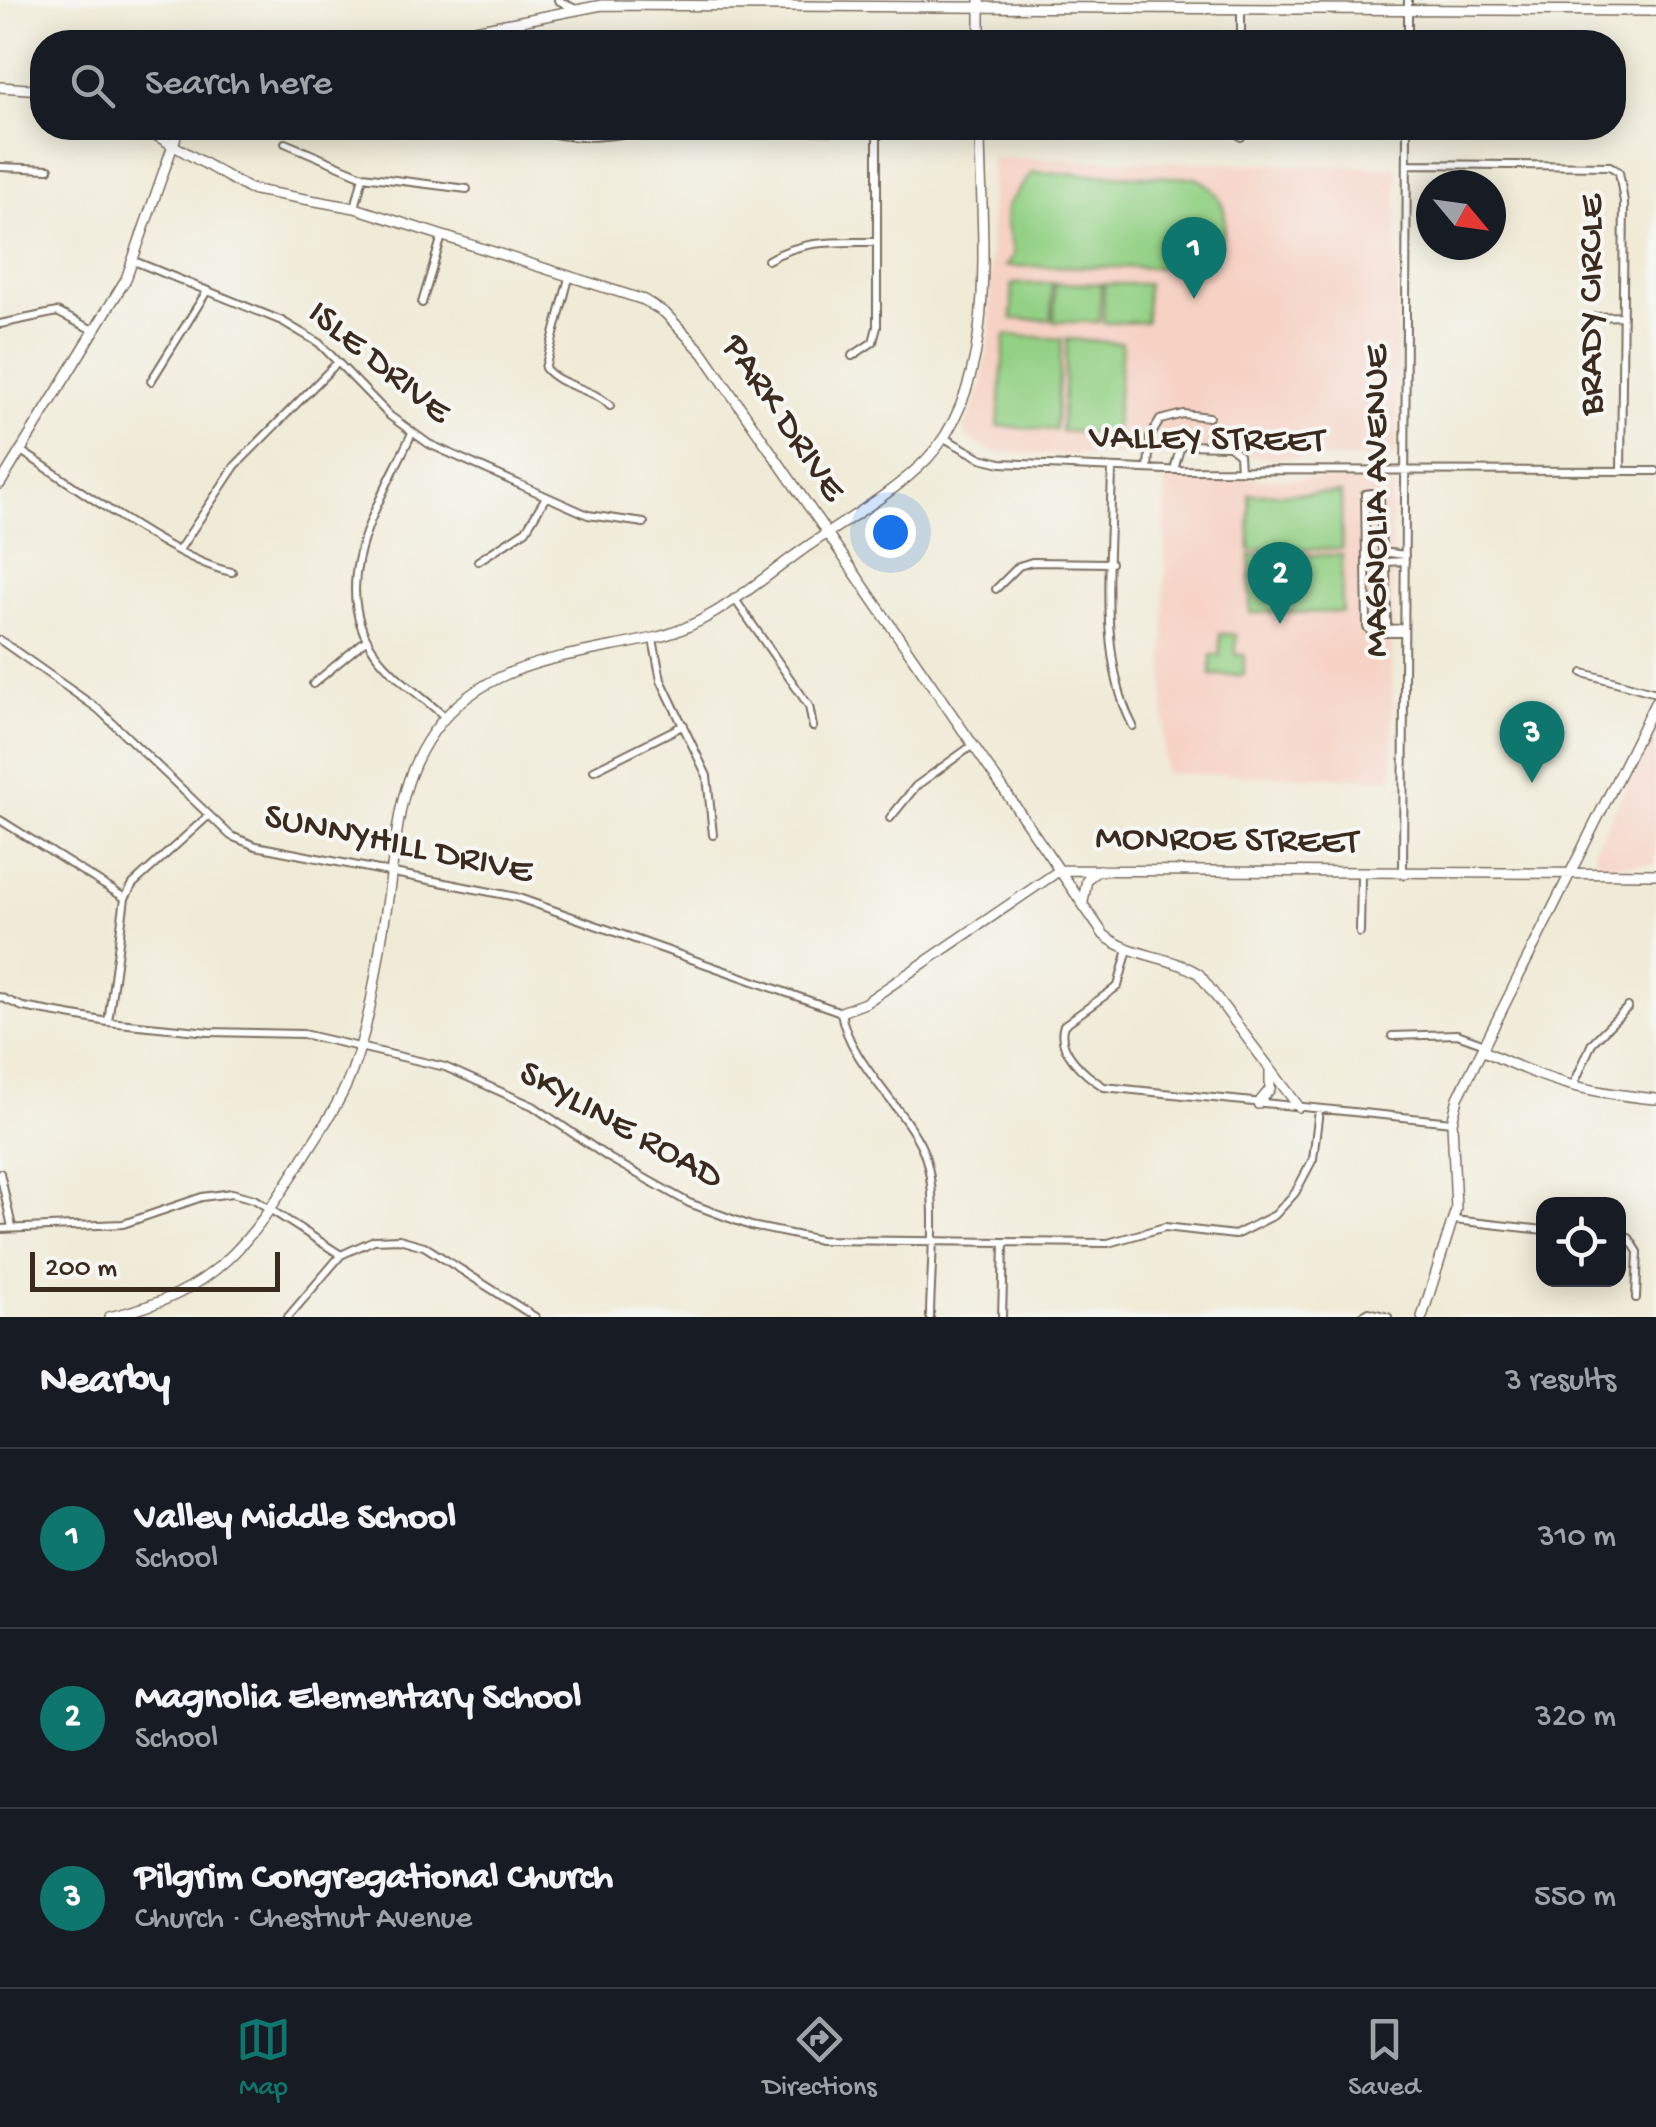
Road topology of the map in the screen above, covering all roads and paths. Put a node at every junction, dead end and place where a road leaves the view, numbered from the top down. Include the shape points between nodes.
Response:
1 (558, 0) edge
2 (672, 3) edge
3 (980, 4) edge
4 (1408, 5) edge
5 (1595, 6) edge
6 (575, 8) junction
7 (1241, 9) junction
8 (1656, 11) edge
9 (471, 30) edge
10 (980, 30) edge
11 (1241, 30) edge
12 (0, 87) edge
13 (30, 89) edge
14 (163, 140) edge
15 (172, 140) edge
16 (877, 140) edge
17 (980, 140) edge
18 (1407, 140) edge
19 (285, 143) dead end
20 (170, 144) junction
21 (1408, 164) junction
22 (0, 166) edge
23 (49, 168) dead end
24 (363, 176) junction
25 (467, 189) dead end
26 (355, 208) junction
27 (442, 236) junction
28 (876, 242) junction
29 (768, 260) dead end
30 (134, 262) junction
31 (569, 278) junction
32 (207, 291) junction
33 (422, 303) dead end
34 (1595, 316) dead end
35 (1623, 316) junction
36 (0, 324) edge
37 (96, 331) junction
38 (852, 356) dead end
39 (337, 363) junction
40 (150, 381) dead end
41 (610, 406) dead end
42 (1209, 417) dead end
43 (412, 435) junction
44 (944, 438) junction
45 (21, 451) junction
46 (1112, 468) junction
47 (1148, 470) junction
48 (1174, 470) junction
49 (1240, 470) junction
50 (1405, 471) junction
51 (1621, 471) junction
52 (1656, 471) edge
53 (0, 484) edge
54 (546, 497) junction
55 (644, 523) dead end
56 (825, 535) junction
57 (179, 550) junction
58 (1405, 558) junction
59 (478, 561) dead end
60 (1368, 561) junction
61 (1386, 562) junction
62 (1111, 563) junction
63 (232, 572) dead end
64 (996, 589) dead end
65 (734, 598) junction
66 (1405, 630) junction
67 (367, 639) junction
68 (653, 639) junction
69 (0, 640) edge
70 (1582, 673) dead end
71 (312, 684) dead end
72 (1656, 693) edge
73 (1656, 701) edge
74 (445, 717) junction
75 (684, 725) junction
76 (812, 726) dead end
77 (1134, 726) dead end
78 (974, 744) junction
79 (594, 770) dead end
80 (207, 817) junction
81 (890, 818) dead end
82 (0, 820) edge
83 (714, 835) dead end
84 (392, 870) junction
85 (1060, 870) junction
86 (1099, 870) junction
87 (1361, 874) junction
88 (1570, 874) junction
89 (1656, 874) edge
90 (1404, 875) junction
91 (125, 898) junction
92 (1084, 904) junction
93 (1360, 933) dead end
94 (1128, 949) junction
95 (0, 997) edge
96 (1628, 1006) dead end
97 (841, 1012) junction
98 (108, 1022) junction
99 (1392, 1036) dead end
100 (361, 1046) junction
101 (1484, 1047) junction
102 (1270, 1071) junction
103 (1573, 1088) junction
104 (1656, 1099) edge
105 (1258, 1104) junction
106 (1299, 1107) junction
107 (1319, 1110) junction
108 (1452, 1122) junction
109 (0, 1172) edge
110 (271, 1209) junction
111 (1454, 1220) junction
112 (12, 1227) junction
113 (0, 1229) edge
114 (1536, 1229) edge
115 (1626, 1238) edge
116 (930, 1243) junction
117 (1004, 1244) junction
118 (341, 1254) junction
119 (1636, 1298) dead end
120 (531, 1316) edge
121 (109, 1317) edge
122 (288, 1317) edge
123 (930, 1317) edge
124 (1002, 1317) edge
125 (1360, 1317) edge
126 (1388, 1317) edge
127 (1422, 1317) edge

1 - 6 street
2 - 3 main road
2 - 6 main road
3 - 7 main road
3 - 10 main road
4 - 5 main road
4 - 7 main road
5 - 8 main road
6 - 9 main road
7 - 11 street
12 - 13 main road
14 - 20 main road, PARK DRIVE
15 - 20 main road
16 - 28 street
17 - 44 main road via 980,336 966,396
18 - 21 street, MAGNOLIA AVENUE
19 - 24 street
20 - 26 main road, PARK DRIVE via 249,189
20 - 30 main road
21 - 35 street, BRADY CIRCLE via 1592,165 1619,172
21 - 50 street, MAGNOLIA AVENUE
22 - 23 street
24 - 25 street
24 - 26 street
26 - 27 main road, PARK DRIVE
27 - 31 main road, PARK DRIVE
27 - 33 street
28 - 29 street via 811,242
28 - 38 street via 873,342
30 - 32 street, ISLE DRIVE
30 - 37 main road
31 - 41 street via 544,368
31 - 56 main road, PARK DRIVE via 644,300 689,338
32 - 39 street, ISLE DRIVE via 282,321 320,343
32 - 40 street
34 - 35 street
35 - 51 street, BRADY CIRCLE
36 - 37 street via 57,312
37 - 45 main road
39 - 43 street, ISLE DRIVE
39 - 57 street via 236,466
42 - 47 street via 1160,420 1150,437
43 - 54 street, ISLE DRIVE
43 - 67 street via 356,561 356,611
44 - 46 street, VALLEY STREET via 1001,464
44 - 56 main road via 912,473
45 - 53 main road
45 - 57 street
46 - 47 street, VALLEY STREET
46 - 62 street
47 - 48 street, VALLEY STREET
48 - 49 street, VALLEY STREET
48 - 49 street via 1181,445 1193,442 1230,446
49 - 50 street, VALLEY STREET
50 - 51 street, VALLEY STREET
50 - 58 street, MAGNOLIA AVENUE
51 - 52 street, VALLEY STREET
54 - 55 street, ISLE DRIVE via 588,515
54 - 59 street via 526,530
56 - 65 main road
56 - 78 main road, PARK DRIVE
57 - 63 street
58 - 60 street via 1382,552 1380,499 1372,493 1364,494
58 - 61 street
58 - 66 street, MAGNOLIA AVENUE
60 - 61 street
60 - 66 street via 1367,627 1372,633
61 - 66 street via 1386,629
62 - 64 street via 1032,562
62 - 77 street via 1112,662 1117,695
65 - 68 main road via 683,630
65 - 76 street via 809,706
66 - 90 street, MAGNOLIA AVENUE
67 - 71 street
67 - 74 street
68 - 74 main road via 514,670
68 - 75 street via 661,680
69 - 80 street, SUNNYHILL DRIVE via 98,709
70 - 72 street
73 - 88 main road
74 - 84 main road via 405,786
75 - 79 street
75 - 83 street via 707,776
78 - 81 street via 916,786
78 - 85 main road, PARK DRIVE
80 - 84 street, SUNNYHILL DRIVE via 256,846
80 - 91 street via 132,884
82 - 91 street
84 - 97 street, SUNNYHILL DRIVE via 547,906
84 - 100 main road
85 - 86 main road, MONROE STREET
85 - 92 main road, PARK DRIVE
85 - 97 main road, MONROE STREET via 865,1003
86 - 87 main road, MONROE STREET
86 - 92 main road via 1087,879
87 - 90 main road, MONROE STREET
87 - 93 street
88 - 89 main road, MONROE STREET
88 - 90 main road, MONROE STREET
88 - 101 main road
91 - 98 street
92 - 94 main road, PARK DRIVE via 1104,935
94 - 102 main road, PARK DRIVE via 1180,961 1198,974
94 - 105 street via 1118,986 1064,1026 1063,1044 1088,1077 1116,1091
95 - 98 street, SKYLINE ROAD
96 - 103 street via 1592,1043
97 - 116 street via 848,1035 921,1145 930,1177
98 - 100 street, SKYLINE ROAD via 303,1034
99 - 101 street via 1457,1034
100 - 110 main road via 340,1099
100 - 116 street, SKYLINE ROAD via 461,1072 514,1095 688,1203 751,1226 820,1240
101 - 103 main road via 1530,1074
101 - 108 main road
102 - 105 main road via 1270,1089
102 - 106 main road, PARK DRIVE
103 - 104 main road
105 - 106 street
106 - 107 street
107 - 108 street
107 - 117 street, SKYLINE ROAD via 1316,1147 1304,1176 1259,1226 1228,1236 1165,1227 1108,1243
108 - 111 main road
109 - 112 street
110 - 112 street via 218,1192 122,1224
110 - 118 street
110 - 121 main road via 236,1254 196,1286
111 - 114 street
111 - 127 main road
112 - 113 street
115 - 119 street via 1638,1252
116 - 117 street, SKYLINE ROAD
116 - 123 street
117 - 124 street
118 - 120 street via 374,1240 424,1246
118 - 122 street
125 - 126 street

